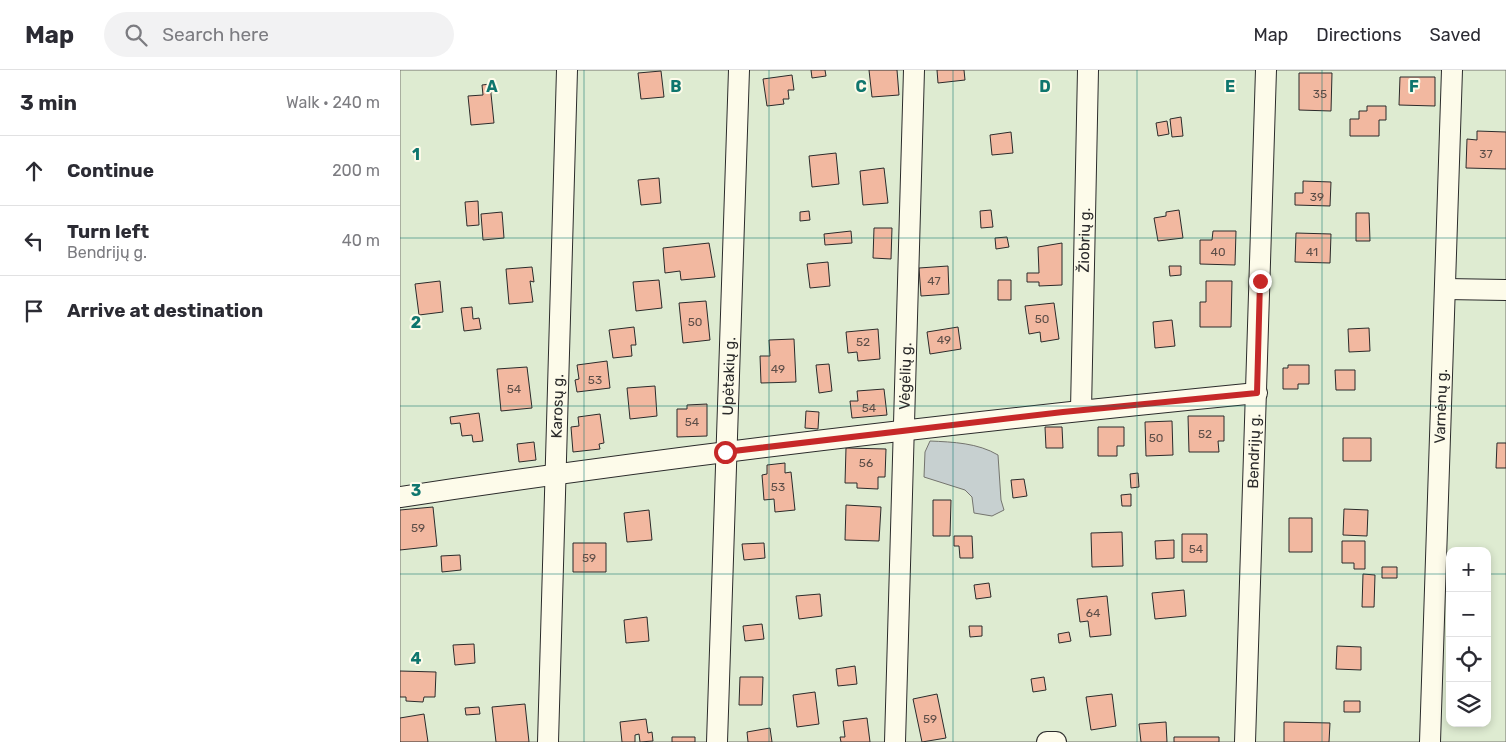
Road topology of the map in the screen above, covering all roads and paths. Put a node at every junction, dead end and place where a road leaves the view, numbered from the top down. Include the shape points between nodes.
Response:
1 (566, 70) edge
2 (739, 70) edge
3 (914, 70) edge
4 (1088, 70) edge
5 (1266, 70) edge
6 (1452, 70) edge
7 (1446, 288) junction
8 (1506, 290) edge
9 (1257, 393) junction
10 (1081, 410) junction
11 (903, 430) junction
12 (725, 452) junction
13 (556, 473) junction
14 (400, 497) edge
15 (548, 742) edge
16 (717, 742) edge
17 (895, 742) edge
18 (1047, 742) edge
19 (1056, 742) edge
20 (1245, 742) edge
21 (1430, 742) edge

1 - 13 street, Karosų g.
2 - 12 street, Upėtakių g.
3 - 11 street, Vėgėlių g.
4 - 10 street, Žiobrių g.
5 - 9 street, Bendrijų g.
6 - 7 street, Varnėnų g.
7 - 8 street
7 - 21 street, Varnėnų g.
9 - 10 street
9 - 20 street, Bendrijų g.
10 - 11 street
11 - 12 street
11 - 17 street, Vėgėlių g.
12 - 13 street
12 - 16 street, Upėtakių g.
13 - 14 street
13 - 15 street, Karosų g.
18 - 19 street

